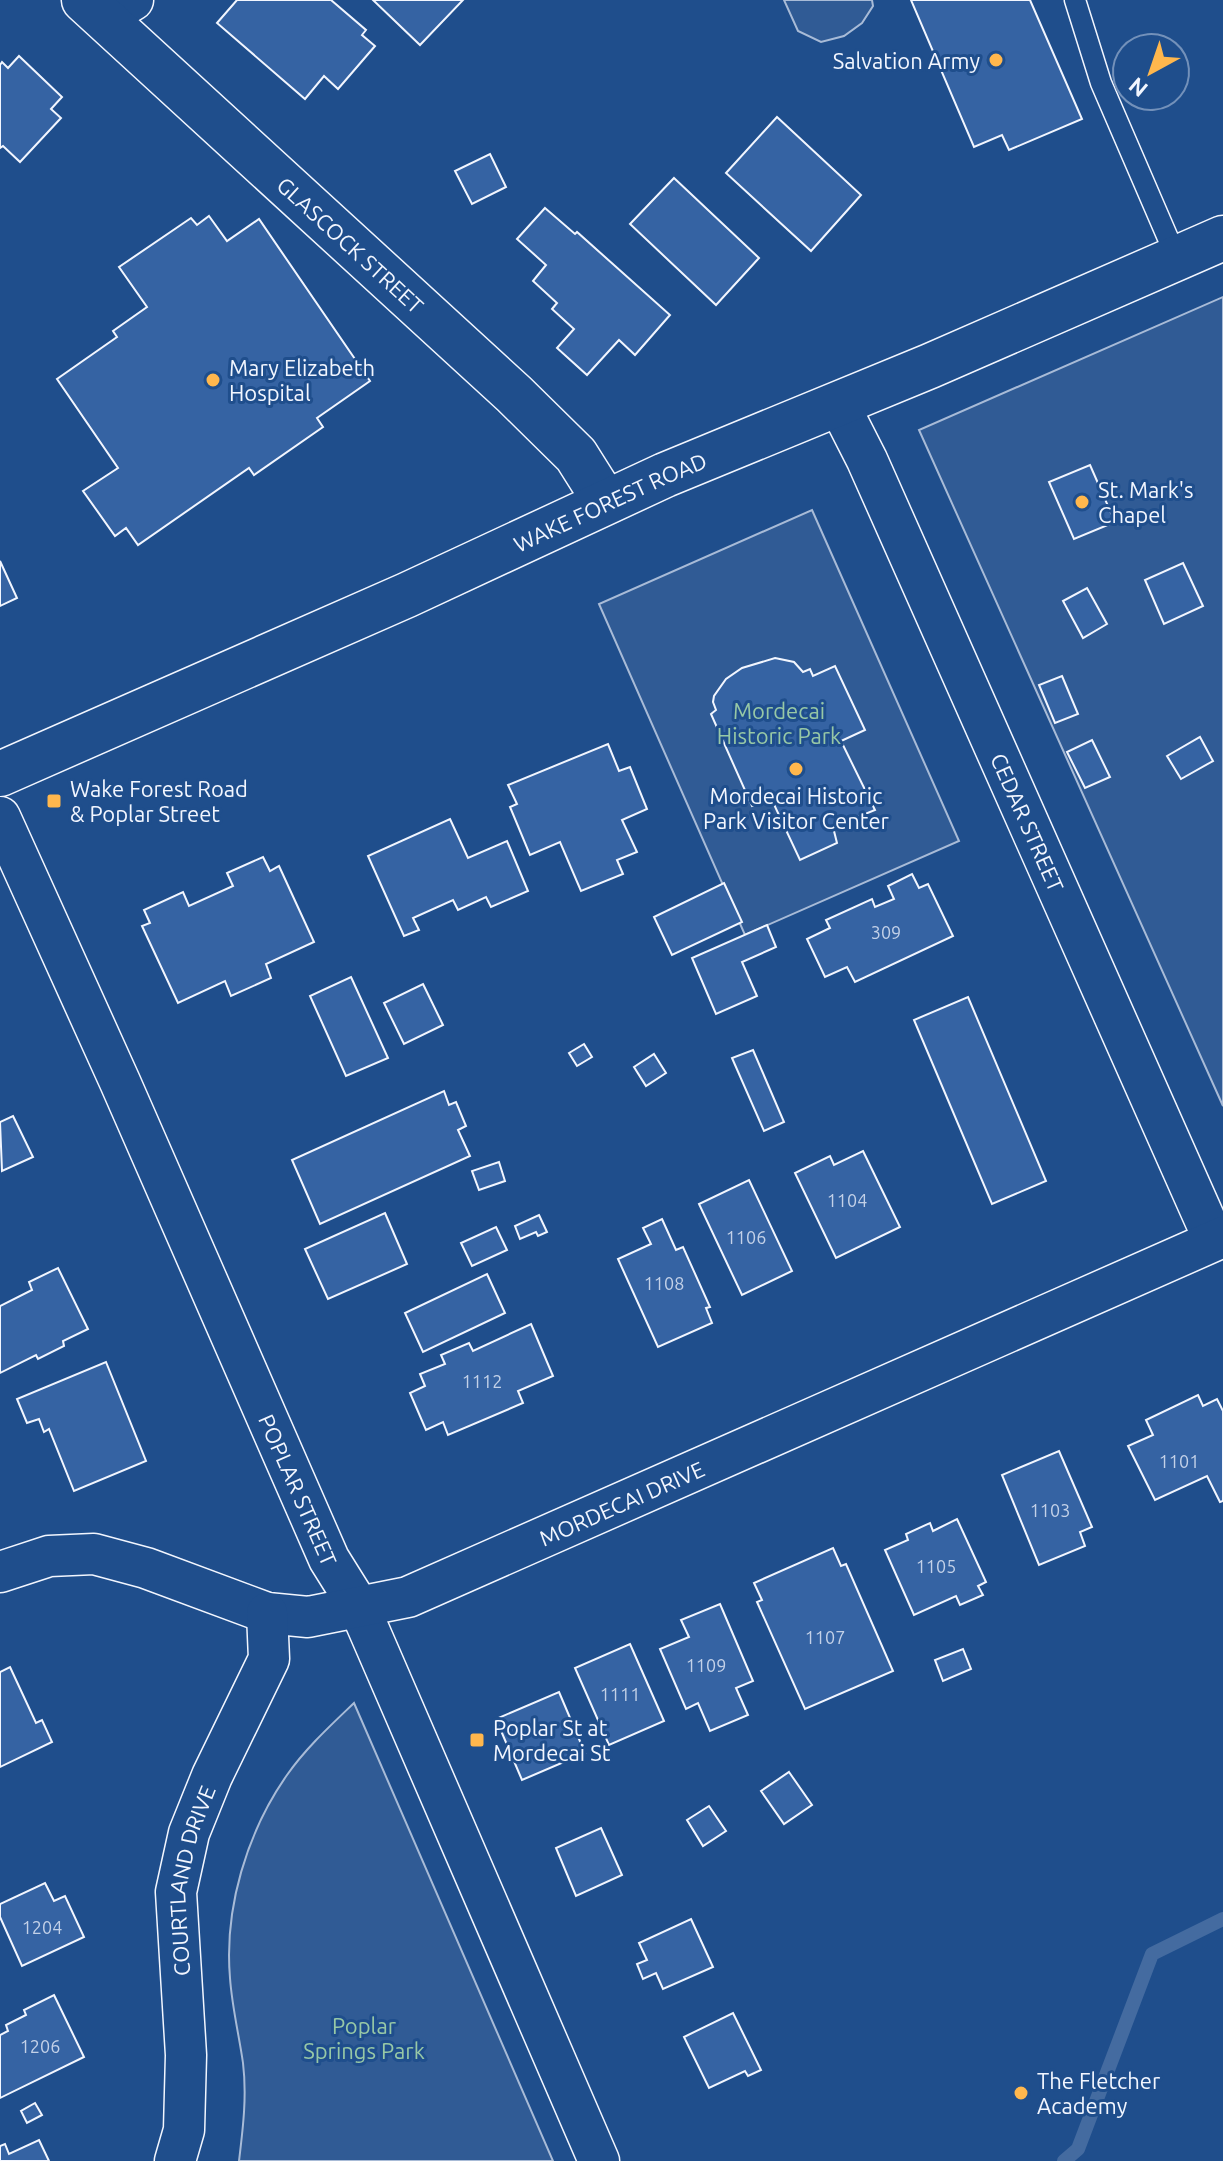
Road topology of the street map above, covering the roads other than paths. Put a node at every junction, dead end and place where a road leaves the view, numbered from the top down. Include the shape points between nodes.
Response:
1 (1075, 0) edge
2 (107, 6) edge
3 (1223, 238) edge
4 (1177, 259) junction
5 (839, 405) junction
6 (605, 501) junction
7 (0, 774) edge
8 (0, 817) edge
9 (1219, 1239) edge
10 (0, 1572) edge
11 (359, 1607) junction
12 (267, 1613) junction
13 (175, 2161) edge
14 (599, 2161) edge

1 - 4 lane via 1101,83
2 - 6 main road, GLASCOCK STREET via 576,455
3 - 4 main road, WAKE FOREST ROAD
4 - 5 main road, WAKE FOREST ROAD
5 - 6 main road, WAKE FOREST ROAD
5 - 9 street, CEDAR STREET
6 - 7 main road, WAKE FOREST ROAD via 407,595
8 - 11 street, POPLAR STREET via 329,1559
9 - 11 street, MORDECAI DRIVE via 408,1597
10 - 12 street, MORDECAI DRIVE via 49,1556 94,1554
11 - 12 street, MORDECAI DRIVE via 308,1617
11 - 14 street, POPLAR STREET
12 - 13 street, COURTLAND DRIVE via 269,1659 189,1833 176,1892 186,2055 184,2130

